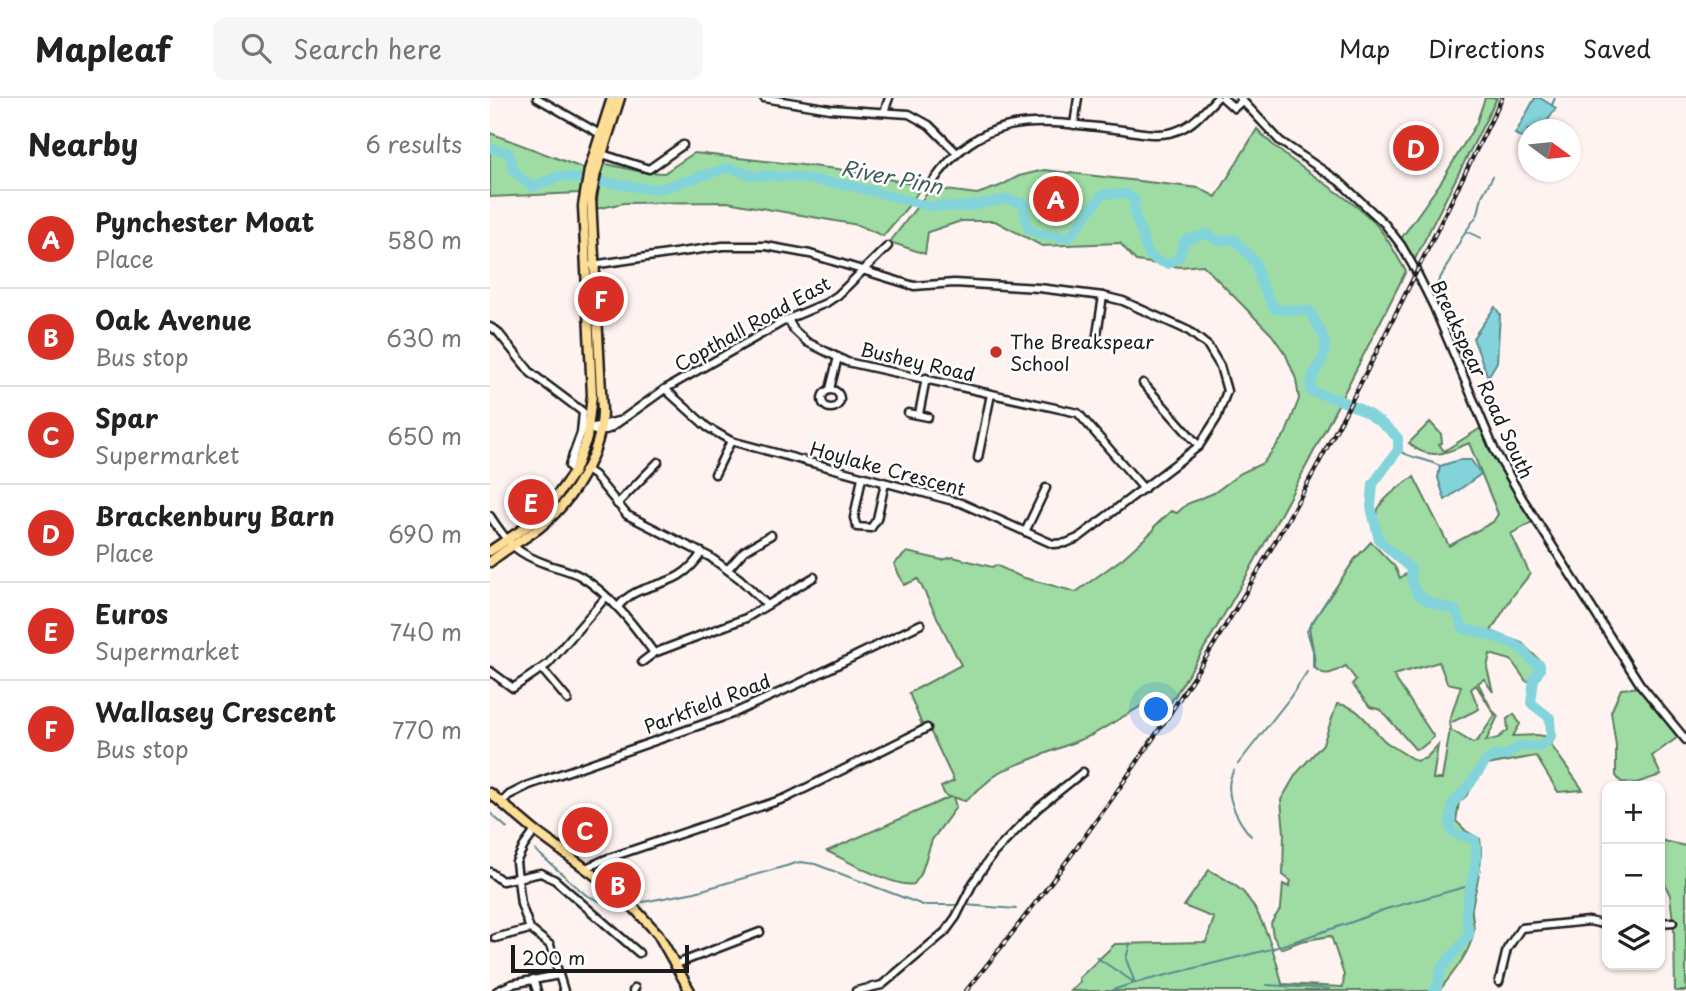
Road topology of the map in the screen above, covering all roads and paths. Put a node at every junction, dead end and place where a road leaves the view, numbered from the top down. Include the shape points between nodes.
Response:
1 (537, 98) edge
2 (612, 98) edge
3 (620, 98) edge
4 (764, 98) edge
5 (889, 98) edge
6 (1078, 98) edge
7 (1217, 98) edge
8 (1223, 98) edge
9 (1241, 99) edge
10 (806, 102) edge
11 (884, 111) junction
12 (1074, 125) junction
13 (604, 130) junction
14 (682, 145) dead end
15 (956, 152) junction
16 (602, 154) junction
17 (592, 171) junction
18 (932, 183) dead end
19 (888, 246) dead end
20 (590, 265) junction
21 (862, 272) junction
22 (1103, 296) junction
23 (788, 319) junction
24 (490, 327) edge
25 (1096, 341) dead end
26 (838, 357) junction
27 (926, 378) junction
28 (1143, 383) dead end
29 (665, 389) junction
30 (830, 389) dead end
31 (991, 394) junction
32 (908, 413) dead end
33 (919, 414) junction
34 (928, 417) dead end
35 (586, 427) junction
36 (602, 428) junction
37 (731, 441) junction
38 (1199, 446) junction
39 (978, 458) dead end
40 (658, 461) dead end
41 (652, 468) junction
42 (585, 469) junction
43 (659, 473) dead end
44 (715, 474) dead end
45 (862, 477) junction
46 (885, 483) junction
47 (1046, 488) dead end
48 (1144, 489) junction
49 (617, 504) junction
50 (490, 516) edge
51 (492, 526) edge
52 (1025, 532) junction
53 (771, 535) dead end
54 (510, 542) junction
55 (490, 551) edge
56 (702, 552) junction
57 (490, 562) edge
58 (728, 569) junction
59 (814, 577) dead end
60 (606, 597) junction
61 (766, 605) junction
62 (618, 607) junction
63 (921, 624) dead end
64 (654, 653) junction
65 (642, 662) dead end
66 (542, 669) junction
67 (490, 671) edge
68 (568, 700) dead end
69 (927, 728) dead end
70 (1686, 740) edge
71 (1083, 772) dead end
72 (490, 793) edge
73 (501, 803) junction
74 (535, 831) junction
75 (586, 868) junction
76 (490, 872) edge
77 (518, 877) junction
78 (1674, 922) dead end
79 (1665, 923) edge
80 (1602, 924) edge
81 (530, 929) junction
82 (760, 932) dead end
83 (495, 938) dead end
84 (639, 953) dead end
85 (674, 965) junction
86 (559, 975) junction
87 (533, 979) junction
88 (1499, 982) dead end
89 (880, 988) edge
90 (497, 991) edge
91 (537, 991) edge
92 (564, 991) edge
93 (688, 991) edge
94 (856, 991) edge

1 - 13 street
2 - 13 main road
3 - 13 main road
4 - 10 street
5 - 11 street
6 - 12 street
7 - 12 street via 1183,129 1162,135
8 - 9 street via 1234,107
9 - 70 street, Breakspear Road South via 1280,141 1340,182 1401,245 1521,498 1640,684
10 - 11 street
11 - 15 street via 919,119
12 - 15 street via 1017,124 983,135
13 - 16 main road
13 - 17 main road
14 - 16 street via 649,169
15 - 18 street
16 - 17 main road
17 - 20 main road
19 - 21 street, Copthall Road East
20 - 21 street, Hoylake Crescent via 723,246 766,246 810,254
20 - 35 main road via 593,396
20 - 36 main road
21 - 22 street, Hoylake Crescent via 914,286 954,283
21 - 23 street, Copthall Road East via 832,299
22 - 25 street
22 - 38 street, Hoylake Crescent via 1163,318 1208,346 1227,391
23 - 26 street, Bushey Road via 807,342
23 - 29 street, Copthall Road East
24 - 35 street via 531,373 583,412
26 - 27 street, Bushey Road
26 - 30 street
27 - 31 street, Bushey Road
27 - 33 street
28 - 38 street
29 - 36 street, Copthall Road East
29 - 37 street, Hoylake Crescent via 707,427
31 - 39 street
31 - 48 street, Bushey Road via 1078,413
32 - 33 street
33 - 34 street
35 - 36 street, Copthall Road East
35 - 54 main road via 584,451 574,472 543,514
36 - 42 main road
37 - 44 street
37 - 45 street, Hoylake Crescent
38 - 48 street, Hoylake Crescent
40 - 41 street
41 - 43 street
41 - 49 street
42 - 49 street
42 - 54 main road via 552,515 532,533
45 - 46 street, Hoylake Crescent
45 - 46 street via 856,527 871,528 877,519
46 - 52 street, Hoylake Crescent via 961,503
47 - 52 street
48 - 52 street, Hoylake Crescent via 1066,543 1053,544
49 - 56 street via 631,518
50 - 51 street
51 - 54 street
53 - 58 street via 744,551
54 - 55 main road
54 - 57 main road
54 - 60 street via 525,556 579,575
56 - 58 street
56 - 62 street via 685,573 629,596
58 - 61 street
59 - 61 street
60 - 62 street
60 - 66 street
61 - 64 street via 734,623
62 - 64 street
63 - 73 street, Parkfield Road via 732,714 529,785
64 - 65 street
66 - 67 street via 513,688
66 - 68 street
69 - 75 street via 786,798
71 - 89 street via 1003,842 944,932
72 - 73 main road
73 - 74 main road
74 - 75 main road
74 - 77 street via 516,862
75 - 85 main road via 623,896 658,934
76 - 77 street via 502,881
77 - 81 street
77 - 84 street via 541,873 555,880
78 - 79 street
80 - 88 street via 1589,921 1521,928 1507,949
81 - 83 street
81 - 86 street via 550,945
82 - 85 street
85 - 93 main road
86 - 87 street
86 - 92 street
87 - 90 street
87 - 91 street
89 - 94 street

